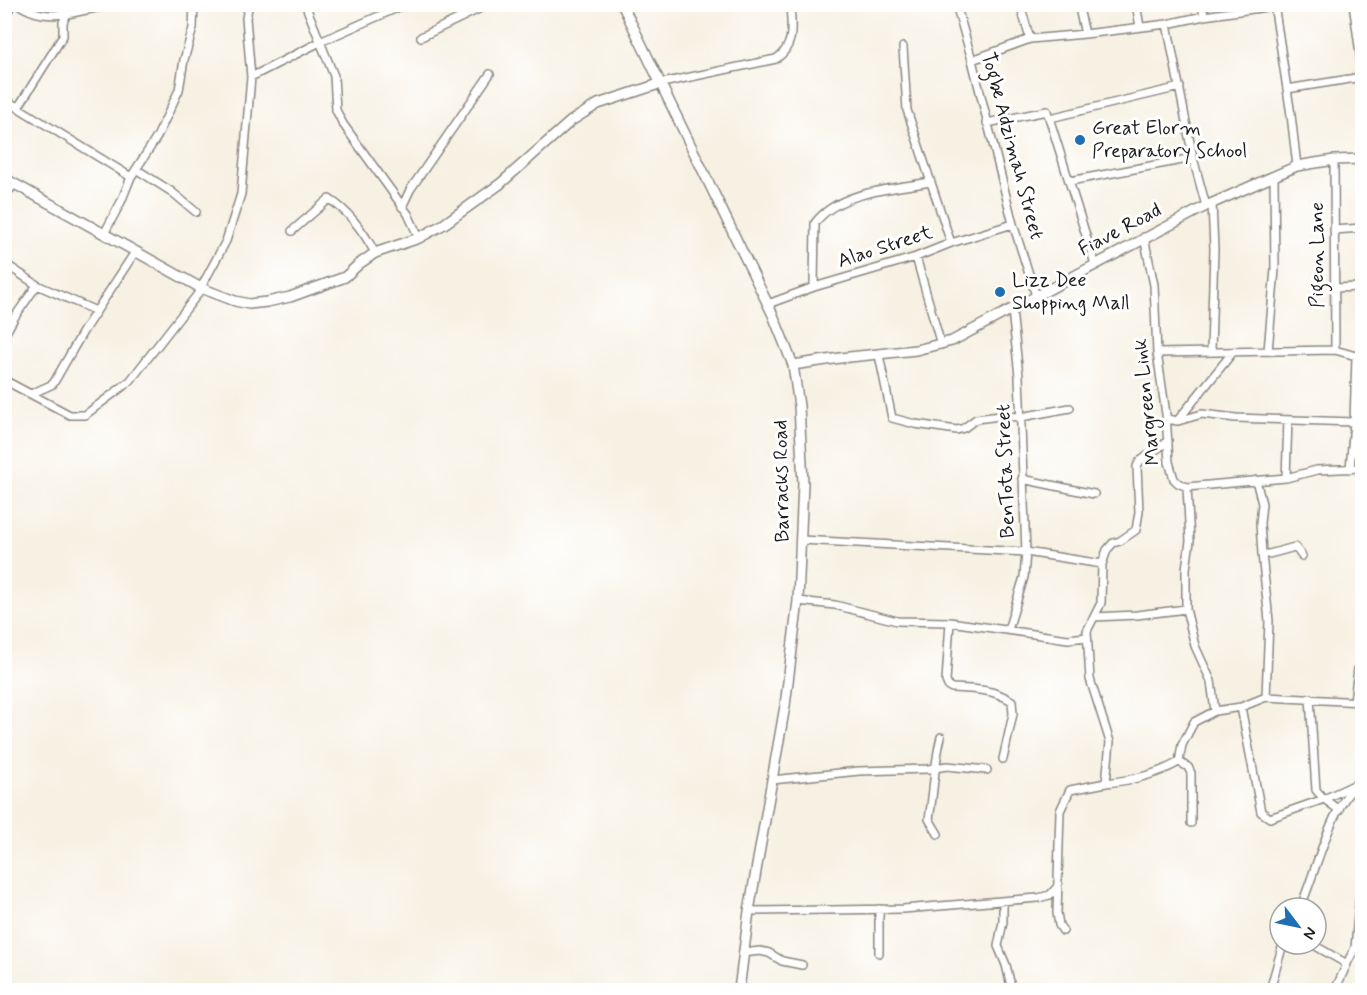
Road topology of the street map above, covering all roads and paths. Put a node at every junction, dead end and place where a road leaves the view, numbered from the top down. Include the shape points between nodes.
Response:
1 (12, 4) edge
2 (18, 4) edge
3 (115, 4) edge
4 (194, 4) edge
5 (244, 4) edge
6 (249, 4) edge
7 (305, 4) edge
8 (406, 4) edge
9 (489, 4) edge
10 (622, 4) edge
11 (790, 4) edge
12 (956, 4) edge
13 (1020, 4) edge
14 (1078, 4) edge
15 (1136, 4) edge
16 (1202, 4) edge
17 (1353, 4) edge
18 (1274, 5) edge
19 (68, 14) junction
20 (1204, 16) junction
21 (4, 18) edge
22 (246, 18) junction
23 (1167, 24) junction
24 (1140, 27) junction
25 (1085, 34) junction
26 (421, 37) dead end
27 (1030, 39) junction
28 (321, 41) junction
29 (903, 46) dead end
30 (972, 60) junction
31 (1362, 68) edge
32 (490, 74) dead end
33 (251, 77) junction
34 (1362, 77) edge
35 (662, 83) junction
36 (1180, 87) junction
37 (1287, 89) junction
38 (4, 99) edge
39 (4, 106) edge
40 (19, 106) junction
41 (1050, 118) junction
42 (987, 123) junction
43 (1193, 158) junction
44 (1362, 159) edge
45 (1334, 160) junction
46 (1297, 166) junction
47 (136, 169) junction
48 (131, 177) junction
49 (1274, 177) junction
50 (4, 178) edge
51 (1070, 181) junction
52 (930, 182) junction
53 (15, 184) junction
54 (4, 196) edge
55 (1209, 205) junction
56 (402, 207) junction
57 (196, 212) dead end
58 (1013, 224) junction
59 (1362, 228) edge
60 (1334, 230) junction
61 (292, 231) dead end
62 (104, 234) junction
63 (1144, 237) junction
64 (419, 238) junction
65 (951, 243) junction
66 (135, 252) junction
67 (375, 253) junction
68 (916, 257) junction
69 (4, 263) edge
70 (1095, 264) junction
71 (38, 285) junction
72 (814, 287) junction
73 (1362, 287) edge
74 (201, 288) junction
75 (1333, 288) junction
76 (1036, 296) junction
77 (768, 304) junction
78 (1012, 310) junction
79 (96, 311) junction
80 (4, 336) edge
81 (941, 345) junction
82 (1335, 350) junction
83 (1211, 351) junction
84 (1268, 351) junction
85 (1233, 352) junction
86 (1157, 353) junction
87 (879, 355) junction
88 (1359, 355) edge
89 (793, 365) junction
90 (4, 380) edge
91 (31, 394) junction
92 (1070, 408) dead end
93 (1021, 417) junction
94 (1167, 419) junction
95 (1288, 420) junction
96 (1178, 421) junction
97 (1354, 422) junction
98 (1168, 441) junction
99 (1362, 468) edge
100 (1350, 469) junction
101 (1286, 478) junction
102 (1022, 479) junction
103 (1256, 480) junction
104 (1187, 487) junction
105 (1094, 494) dead end
106 (801, 540) junction
107 (1026, 552) junction
108 (1262, 554) junction
109 (1302, 556) dead end
110 (1102, 564) junction
111 (798, 601) junction
112 (1186, 609) junction
113 (1094, 617) junction
114 (950, 622) junction
115 (1008, 630) junction
116 (1088, 637) junction
117 (1362, 669) edge
118 (1266, 697) junction
119 (1310, 698) junction
120 (1358, 702) edge
121 (1241, 707) junction
122 (1215, 711) junction
123 (941, 737) dead end
124 (1003, 759) dead end
125 (1179, 762) junction
126 (934, 768) junction
127 (987, 770) dead end
128 (772, 780) junction
129 (1362, 780) edge
130 (1106, 783) junction
131 (1354, 785) junction
132 (1324, 799) junction
133 (1339, 810) junction
134 (1191, 823) dead end
135 (938, 834) dead end
136 (1058, 886) junction
137 (1362, 892) edge
138 (1305, 896) edge
139 (1003, 901) junction
140 (879, 909) junction
141 (749, 911) junction
142 (1063, 932) dead end
143 (743, 952) junction
144 (879, 953) dead end
145 (1328, 953) edge
146 (1280, 956) edge
147 (802, 965) dead end
148 (1345, 967) junction
149 (739, 990) edge
150 (1012, 990) edge
151 (1270, 990) edge
152 (1335, 990) edge

1 - 21 street
2 - 19 street via 29,12 47,16
3 - 19 street
4 - 47 street via 193,28 179,90 157,137
5 - 22 street
6 - 22 street
7 - 28 street
8 - 28 street
9 - 26 street
10 - 35 street, Barracks Road
11 - 35 street via 791,37 786,52 776,59
12 - 30 street, Togbe Adzimah Street
13 - 27 street
14 - 25 street
15 - 24 street
16 - 20 street
17 - 31 street
18 - 20 street
18 - 37 street
19 - 40 street via 63,22 63,36
20 - 23 street
22 - 33 street
23 - 24 street
23 - 36 street
24 - 25 street
25 - 27 street
27 - 30 street
28 - 33 street
28 - 56 street via 334,76 336,110
29 - 52 street via 907,111
30 - 42 street, Togbe Adzimah Street
32 - 56 street
33 - 74 street via 241,194 226,241
34 - 37 street
35 - 64 street via 598,104 571,122 500,184
35 - 77 street, Barracks Road
36 - 41 street
36 - 43 street
37 - 46 street
38 - 40 street
39 - 40 street
40 - 48 street
41 - 42 street via 1043,110
41 - 51 street
42 - 58 street, Togbe Adzimah Street
43 - 51 street
43 - 55 street
44 - 45 street, Fiave Road
45 - 46 street, Fiave Road
45 - 60 street, Pigeon Lane
46 - 49 street, Fiave Road
47 - 48 street
47 - 57 street
48 - 62 street
49 - 55 street, Fiave Road
49 - 84 street via 1275,269
50 - 53 street
51 - 70 street
52 - 65 street
52 - 72 street via 852,198 829,209 815,223
53 - 54 street
53 - 62 street
55 - 63 street, Fiave Road
55 - 83 street via 1214,249
56 - 64 street
58 - 65 street, Alao Street
58 - 76 street, Togbe Adzimah Street
59 - 60 street
60 - 75 street, Pigeon Lane
61 - 67 street via 329,199 355,221
62 - 66 street
63 - 70 street, Fiave Road
63 - 86 street, Margreen Link via 1154,285
64 - 67 street
65 - 68 street, Alao Street
66 - 74 street
66 - 79 street
67 - 74 street via 345,278 267,302 249,304
68 - 72 street, Alao Street
68 - 81 street
69 - 71 street
70 - 76 street, Fiave Road
71 - 79 street
71 - 80 street
72 - 77 street, Alao Street
73 - 75 street
74 - 91 street via 130,381 91,412 80,417 70,415
75 - 82 street, Pigeon Lane
76 - 78 street, Fiave Road
77 - 89 street, Barracks Road
78 - 81 street, Fiave Road
78 - 93 street, BenTota Street
79 - 91 street via 52,384
81 - 87 street, Fiave Road
82 - 84 street
82 - 88 street
83 - 85 street
83 - 86 street
84 - 85 street
85 - 96 street
86 - 94 street, Margreen Link
87 - 89 street, Fiave Road
87 - 93 street via 892,418 957,430 976,419
88 - 97 street
89 - 106 street, Barracks Road via 801,436
90 - 91 street
92 - 93 street
93 - 102 street, BenTota Street
94 - 96 street
94 - 98 street, Margreen Link
95 - 96 street via 1202,414
95 - 97 street
95 - 101 street
97 - 100 street
98 - 104 street, Margreen Link via 1171,473
98 - 110 street via 1137,466 1136,530 1113,543
99 - 100 street
100 - 101 street via 1317,470
101 - 103 street
102 - 105 street
102 - 107 street, BenTota Street
103 - 104 street
103 - 108 street via 1262,504
104 - 112 street via 1190,541 1185,569
106 - 107 street
106 - 111 street, Barracks Road
107 - 110 street
107 - 115 street, BenTota Street via 1024,577
108 - 109 street via 1295,547
108 - 118 street via 1269,621
110 - 113 street via 1101,603
111 - 114 street via 835,605 897,621
111 - 128 street, Barracks Road
112 - 113 street
112 - 122 street via 1195,646 1211,681
113 - 116 street
114 - 115 street
114 - 124 street via 948,686 988,690 1012,702
115 - 116 street via 1068,639
116 - 130 street via 1090,680 1110,742
117 - 120 street via 1358,669
118 - 119 street
118 - 121 street
119 - 120 street
119 - 132 street via 1315,783
121 - 122 street
121 - 132 street via 1261,812 1270,818
122 - 125 street via 1194,722 1182,745
123 - 126 street
125 - 130 street via 1133,780
125 - 134 street via 1191,773
126 - 127 street
126 - 128 street
126 - 135 street via 929,819
128 - 141 street, Barracks Road
129 - 131 street
130 - 136 street via 1070,790 1060,812
131 - 132 street
131 - 133 street
132 - 133 street
133 - 138 street
136 - 139 street via 1050,895
136 - 142 street via 1058,919
137 - 148 street via 1355,948
139 - 140 street
139 - 150 street via 998,946
140 - 141 street
140 - 144 street
141 - 143 street, Barracks Road
143 - 147 street via 760,951 782,962
143 - 149 street, Barracks Road
145 - 148 street via 1347,964
146 - 151 street
148 - 152 street

